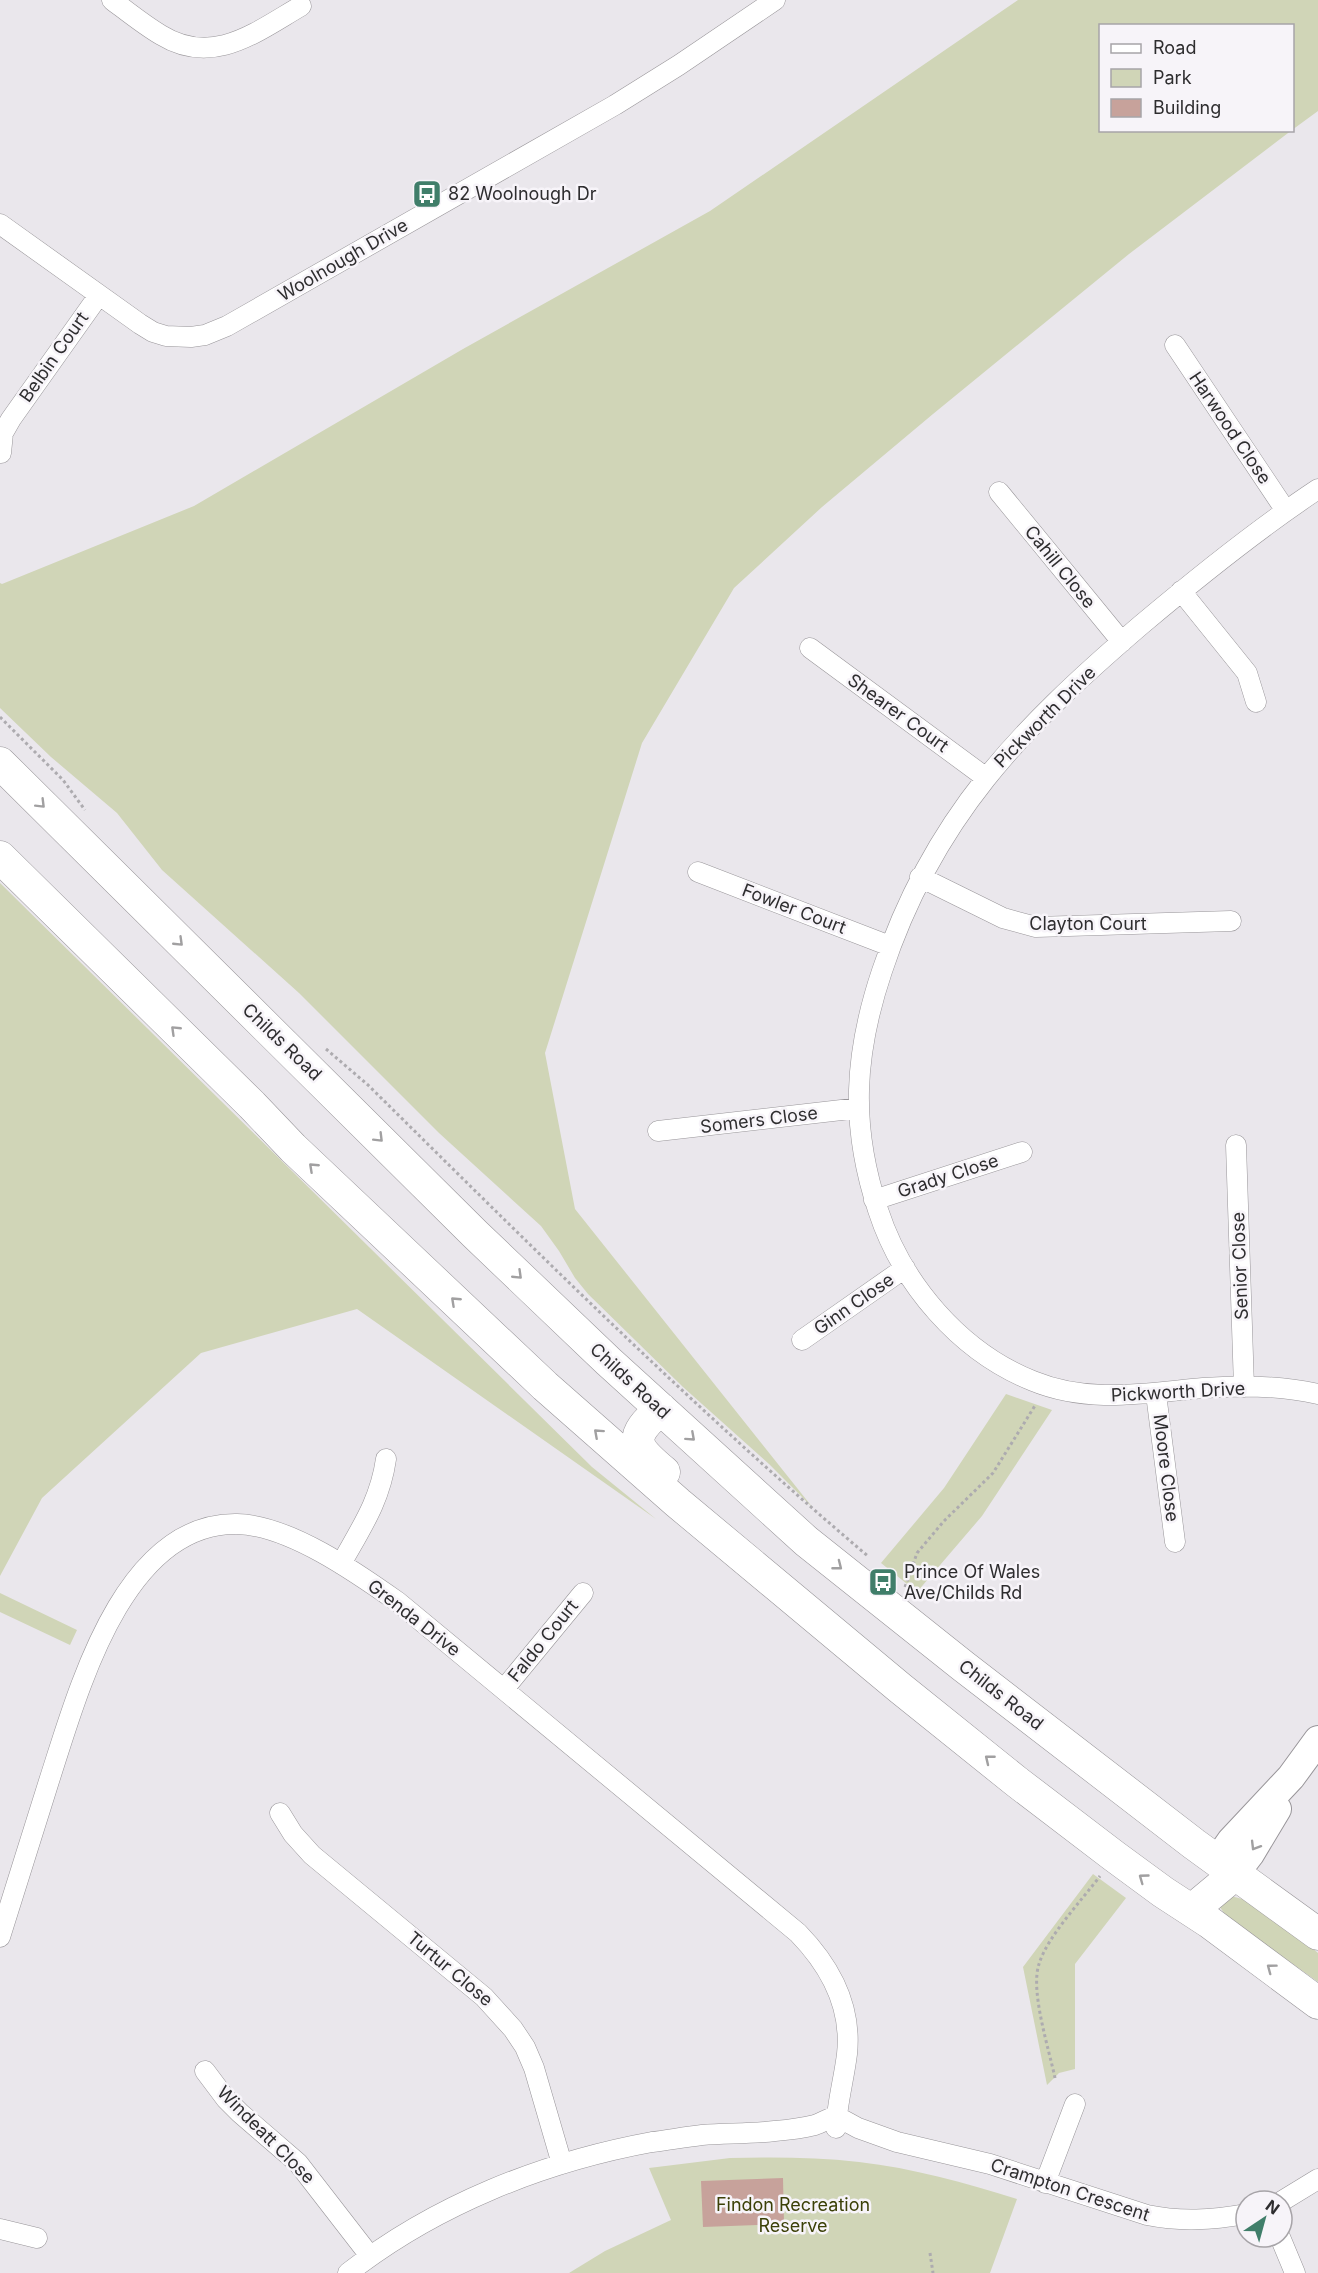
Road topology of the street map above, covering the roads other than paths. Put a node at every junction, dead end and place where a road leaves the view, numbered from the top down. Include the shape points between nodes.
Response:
1 (112, 0) edge
2 (775, 0) edge
3 (301, 6) dead end
4 (0, 224) edge
5 (99, 295) junction
6 (1175, 345) dead end
7 (1, 453) edge
8 (1318, 489) edge
9 (999, 492) dead end
10 (1286, 510) junction
11 (1181, 591) junction
12 (1122, 642) junction
13 (810, 648) dead end
14 (1256, 702) dead end
15 (0, 763) edge
16 (985, 777) junction
17 (0, 857) edge
18 (698, 872) dead end
19 (920, 877) junction
20 (1231, 921) dead end
21 (890, 946) junction
22 (859, 1108) junction
23 (658, 1131) dead end
24 (1236, 1145) dead end
25 (1022, 1152) dead end
26 (874, 1200) junction
27 (905, 1268) junction
28 (802, 1340) dead end
29 (1244, 1387) junction
30 (1156, 1394) junction
31 (1318, 1394) edge
32 (661, 1409) junction
33 (386, 1459) dead end
34 (1175, 1542) dead end
35 (341, 1564) junction
36 (583, 1593) dead end
37 (834, 1634) junction
38 (504, 1689) junction
39 (1318, 1740) edge
40 (280, 1813) dead end
41 (1226, 1868) junction
42 (1192, 1910) junction
43 (1318, 1934) edge
44 (0, 1936) edge
45 (1318, 2002) edge
46 (205, 2071) dead end
47 (1076, 2104) dead end
48 (836, 2122) junction
49 (562, 2164) junction
50 (1318, 2179) edge
51 (1045, 2182) junction
52 (1294, 2194) edge
53 (1234, 2216) edge
54 (0, 2229) edge
55 (38, 2238) dead end
56 (1285, 2249) edge
57 (370, 2256) junction
58 (348, 2273) edge
59 (1295, 2273) edge

1 - 3 street via 161,36 200,48 236,42
2 - 5 street, Woolnough Drive via 615,105 218,331 191,337 166,336 140,324
4 - 5 street, Woolnough Drive
5 - 7 street, Belbin Court via 11,418 3,433
6 - 10 street, Harwood Close
8 - 10 street, Pickworth Drive
9 - 12 street, Cahill Close
10 - 11 street, Pickworth Drive
11 - 12 street, Pickworth Drive
11 - 14 street via 1246,673
12 - 16 street, Pickworth Drive via 1036,720
13 - 16 street, Shearer Court
15 -> 32 main road, Childs Road via 475,1234
16 - 19 street, Pickworth Drive
37 -> 17 main road via 545,1386 293,1148
18 - 21 street, Fowler Court
19 - 20 street, Clayton Court via 1003,918 1036,927
19 - 21 street, Pickworth Drive
21 - 22 street, Pickworth Drive via 865,1031
22 - 23 street, Somers Close
22 - 26 street, Pickworth Drive via 862,1153
24 - 29 street, Senior Close
25 - 26 street, Grady Close
26 - 27 street, Pickworth Drive
27 - 28 street, Ginn Close
27 - 30 street, Pickworth Drive via 960,1335 991,1359 1031,1381 1097,1396
29 - 30 street, Pickworth Drive
29 - 31 street, Pickworth Drive
30 - 34 street, Moore Close
32 - 37 main road via 640,1430 638,1441 642,1451 798,1593
32 -> 41 main road, Childs Road via 806,1541
33 - 35 street via 377,1499
35 - 38 street, Grenda Drive via 398,1602
35 - 44 street, Grenda Drive via 275,1532 237,1524 196,1531 168,1547 143,1571 117,1609 86,1671
36 - 38 street, Faldo Court
42 -> 37 main road via 1017,1782
38 - 48 street, Grenda Drive via 813,1948 836,1986 847,2031
39 - 41 street via 1291,1777 1250,1854
40 - 49 street, Turtur Close via 312,1855 484,1997 513,2029 534,2068
41 - 42 main road
41 - 43 main road, Childs Road
45 -> 42 main road
46 - 57 street, Windeatt Close via 240,2113 298,2163
47 - 51 street
48 - 49 street via 774,2132 700,2135 652,2142
48 - 51 street, Crampton Crescent
49 - 57 street via 460,2204
50 - 52 street
51 - 53 street, Crampton Crescent via 1147,2216 1170,2220
54 - 55 street
56 - 59 street
57 - 58 street

